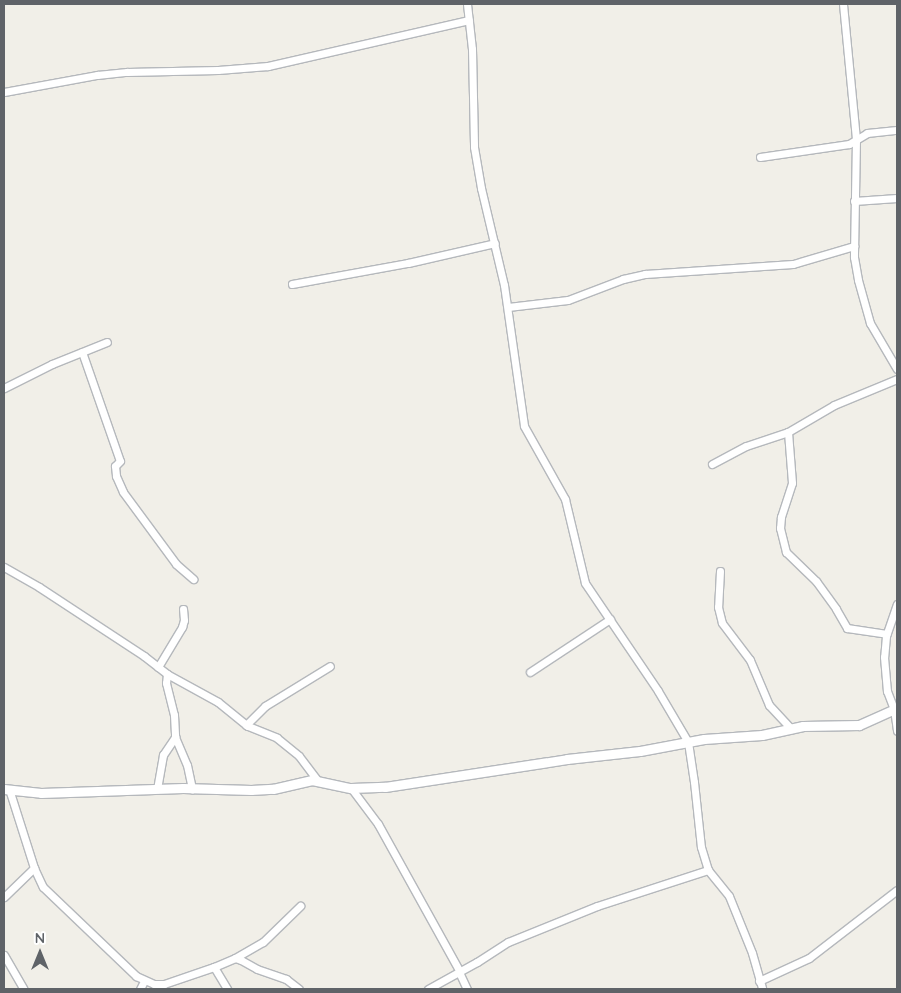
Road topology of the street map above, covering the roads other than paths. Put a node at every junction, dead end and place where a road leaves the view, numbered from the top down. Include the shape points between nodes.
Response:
1 (467, 4) edge
2 (843, 4) edge
3 (469, 20) junction
4 (4, 92) edge
5 (897, 130) edge
6 (856, 139) junction
7 (760, 157) dead end
8 (897, 198) edge
9 (854, 201) junction
10 (495, 243) junction
11 (854, 246) junction
12 (292, 284) dead end
13 (508, 307) junction
14 (107, 342) dead end
15 (82, 352) junction
16 (897, 367) edge
17 (897, 379) edge
18 (4, 388) edge
19 (788, 432) junction
20 (712, 464) dead end
21 (4, 568) edge
22 (720, 571) dead end
23 (193, 579) dead end
24 (897, 604) edge
25 (182, 609) dead end
26 (610, 619) junction
27 (887, 634) junction
28 (330, 666) dead end
29 (158, 667) junction
30 (530, 672) dead end
31 (167, 674) junction
32 (895, 708) edge
33 (246, 725) junction
34 (791, 729) junction
35 (897, 731) edge
36 (175, 737) junction
37 (688, 742) junction
38 (317, 780) junction
39 (192, 788) junction
40 (352, 788) junction
41 (6, 789) edge
42 (157, 789) junction
43 (34, 868) junction
44 (708, 870) junction
45 (897, 890) edge
46 (4, 897) edge
47 (300, 906) dead end
48 (4, 955) edge
49 (235, 958) junction
50 (214, 967) junction
51 (460, 972) junction
52 (144, 981) junction
53 (759, 981) junction
54 (24, 989) edge
55 (140, 989) edge
56 (227, 989) edge
57 (299, 989) edge
58 (428, 989) edge
59 (467, 989) edge
60 (762, 989) edge

1 - 3 street
2 - 6 street
3 - 4 street via 268,66 96,75
3 - 10 street via 474,147
5 - 6 street via 867,133
6 - 7 street via 848,144
6 - 9 street
8 - 9 street
9 - 11 street
10 - 12 street
10 - 13 street
11 - 13 street via 793,264 645,274 568,300
11 - 16 street via 858,280 870,324
13 - 26 street via 524,426 566,499 585,583
14 - 15 street
15 - 18 street
15 - 23 street via 120,461 115,466 123,492 176,564
17 - 19 street via 823,410
19 - 20 street via 746,446
19 - 27 street via 792,483 780,528 786,552 816,581 846,628
21 - 29 street via 39,587
22 - 34 street via 718,607 722,623 747,655 769,704
24 - 27 street
25 - 29 street via 182,627
26 - 30 street
26 - 37 street
27 - 32 street via 884,657 887,691
28 - 33 street via 265,706
29 - 31 street
31 - 33 street via 218,702
31 - 36 street
32 - 34 street via 859,725
32 - 35 street
33 - 38 street via 272,734 288,746
34 - 37 street via 762,736
36 - 39 street via 187,765
36 - 42 street via 163,755
37 - 40 street via 421,783
37 - 44 street via 699,838
38 - 39 street via 273,789
38 - 40 street
39 - 42 street
40 - 51 street via 378,824
41 - 42 street via 41,792
41 - 43 street
43 - 46 street
43 - 52 street via 43,887
44 - 51 street via 597,906 525,935
44 - 53 street via 729,896
45 - 53 street via 809,958
47 - 49 street via 263,942
48 - 54 street
49 - 50 street
49 - 57 street via 286,979
50 - 52 street via 164,984
50 - 56 street
51 - 58 street
51 - 59 street
52 - 55 street
53 - 60 street

